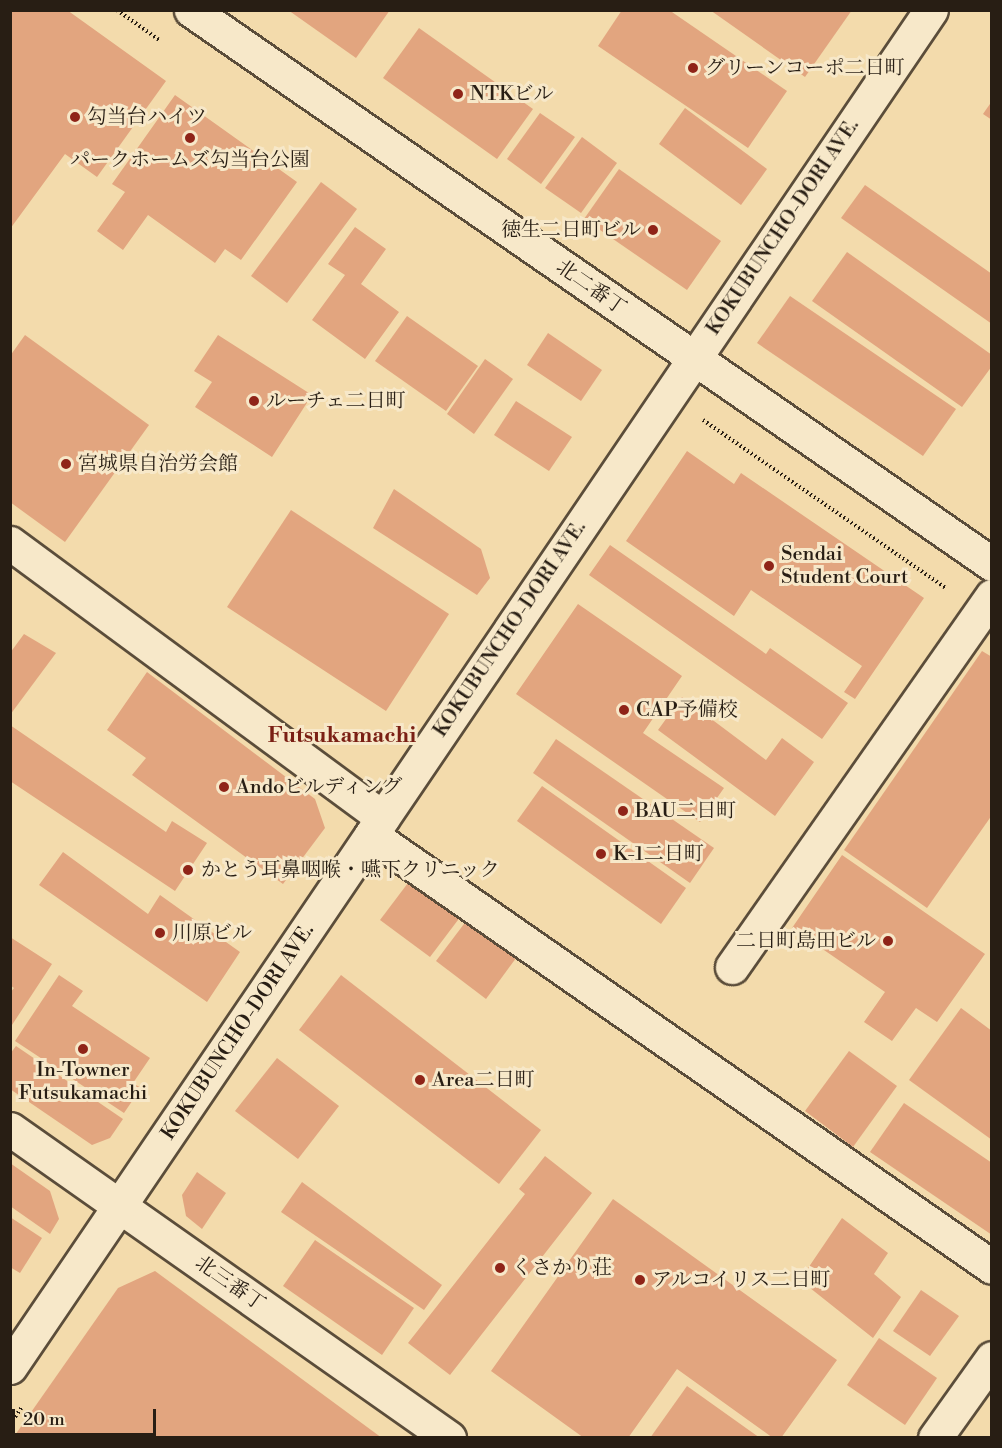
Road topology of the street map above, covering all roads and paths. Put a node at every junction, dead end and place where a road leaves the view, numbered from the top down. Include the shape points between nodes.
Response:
1 (191, 10) edge
2 (931, 10) edge
3 (693, 359) junction
4 (714, 427) dead end
5 (10, 543) edge
6 (992, 564) edge
7 (986, 604) edge
8 (377, 826) junction
9 (732, 967) dead end
10 (10, 1129) edge
11 (121, 1206) junction
12 (992, 1267) edge
13 (992, 1358) edge
14 (10, 1367) edge
15 (450, 1437) edge
16 (935, 1437) edge

1 - 3 street, 北二番丁
2 - 3 street, KOKUBUNCHO-DORI AVE.
3 - 6 street, 北二番丁
3 - 8 street, KOKUBUNCHO-DORI AVE.
4 - 7 path
5 - 8 street
7 - 9 street
8 - 11 street, KOKUBUNCHO-DORI AVE.
8 - 12 street
10 - 11 street, 北三番丁
11 - 14 street, KOKUBUNCHO-DORI AVE.
11 - 15 street, 北三番丁
13 - 16 street

